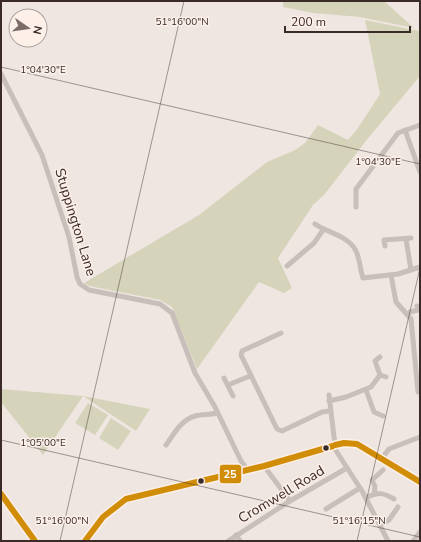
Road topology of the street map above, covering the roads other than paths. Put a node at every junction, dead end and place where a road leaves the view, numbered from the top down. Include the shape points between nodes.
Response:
1 (1, 74) edge
2 (420, 125) edge
3 (405, 130) junction
4 (419, 169) edge
5 (356, 207) dead end
6 (315, 224) dead end
7 (323, 230) junction
8 (385, 246) dead end
9 (287, 266) dead end
10 (420, 267) edge
11 (411, 270) junction
12 (391, 275) junction
13 (417, 306) dead end
14 (408, 315) junction
15 (281, 333) dead end
16 (413, 352) junction
17 (420, 352) edge
18 (380, 357) dead end
19 (380, 374) junction
20 (250, 376) junction
21 (386, 377) dead end
22 (224, 378) dead end
23 (228, 385) junction
24 (366, 390) junction
25 (420, 392) edge
26 (233, 396) dead end
27 (330, 411) junction
28 (217, 413) junction
29 (383, 416) dead end
30 (420, 437) edge
31 (167, 441) dead end
32 (334, 445) junction
33 (382, 458) junction
34 (264, 466) junction
35 (347, 468) junction
36 (247, 469) junction
37 (383, 470) dead end
38 (420, 482) edge
39 (360, 488) junction
40 (374, 494) junction
41 (366, 498) junction
42 (394, 499) dead end
43 (290, 500) junction
44 (398, 507) dead end
45 (326, 509) dead end
46 (380, 525) junction
47 (420, 532) edge
48 (236, 535) junction
49 (85, 541) edge
50 (228, 541) edge
51 (240, 541) edge
52 (388, 541) edge
53 (413, 541) edge

1 - 28 street, Stuppington Lane via 47,168 69,237 80,284 89,290 166,306 175,319 194,370
2 - 3 street
3 - 4 street
3 - 5 street via 398,134 356,189
6 - 7 street
7 - 9 street via 299,259
7 - 12 street via 342,236 356,250 363,278
8 - 11 street via 384,240 409,238
10 - 11 street
11 - 12 street
12 - 14 street via 396,302
13 - 14 street via 418,310
14 - 16 street via 411,319
15 - 20 street via 242,351 241,358
16 - 17 street
16 - 25 street
18 - 19 street via 375,364
19 - 21 street
19 - 24 street via 372,387
20 - 23 street
20 - 27 street via 280,431 322,412
22 - 23 street
23 - 26 street
24 - 27 street via 346,398 329,398
24 - 29 street via 374,412
27 - 32 street
28 - 31 street via 190,418
28 - 36 street, Stuppington Lane
30 - 33 street via 389,449
32 - 33 street via 353,443
32 - 34 street
32 - 35 street
33 - 38 street
34 - 36 street
34 - 43 street
35 - 39 street
35 - 43 street, Cromwell Road
36 - 49 street via 126,499 101,518
37 - 40 street via 372,480 375,486
39 - 41 street
39 - 45 street
40 - 41 street
40 - 42 street via 383,492
41 - 46 street
43 - 48 street, Cromwell Road
44 - 46 street via 389,520
46 - 52 street
47 - 53 street
48 - 50 street, Cromwell Road
48 - 51 street

